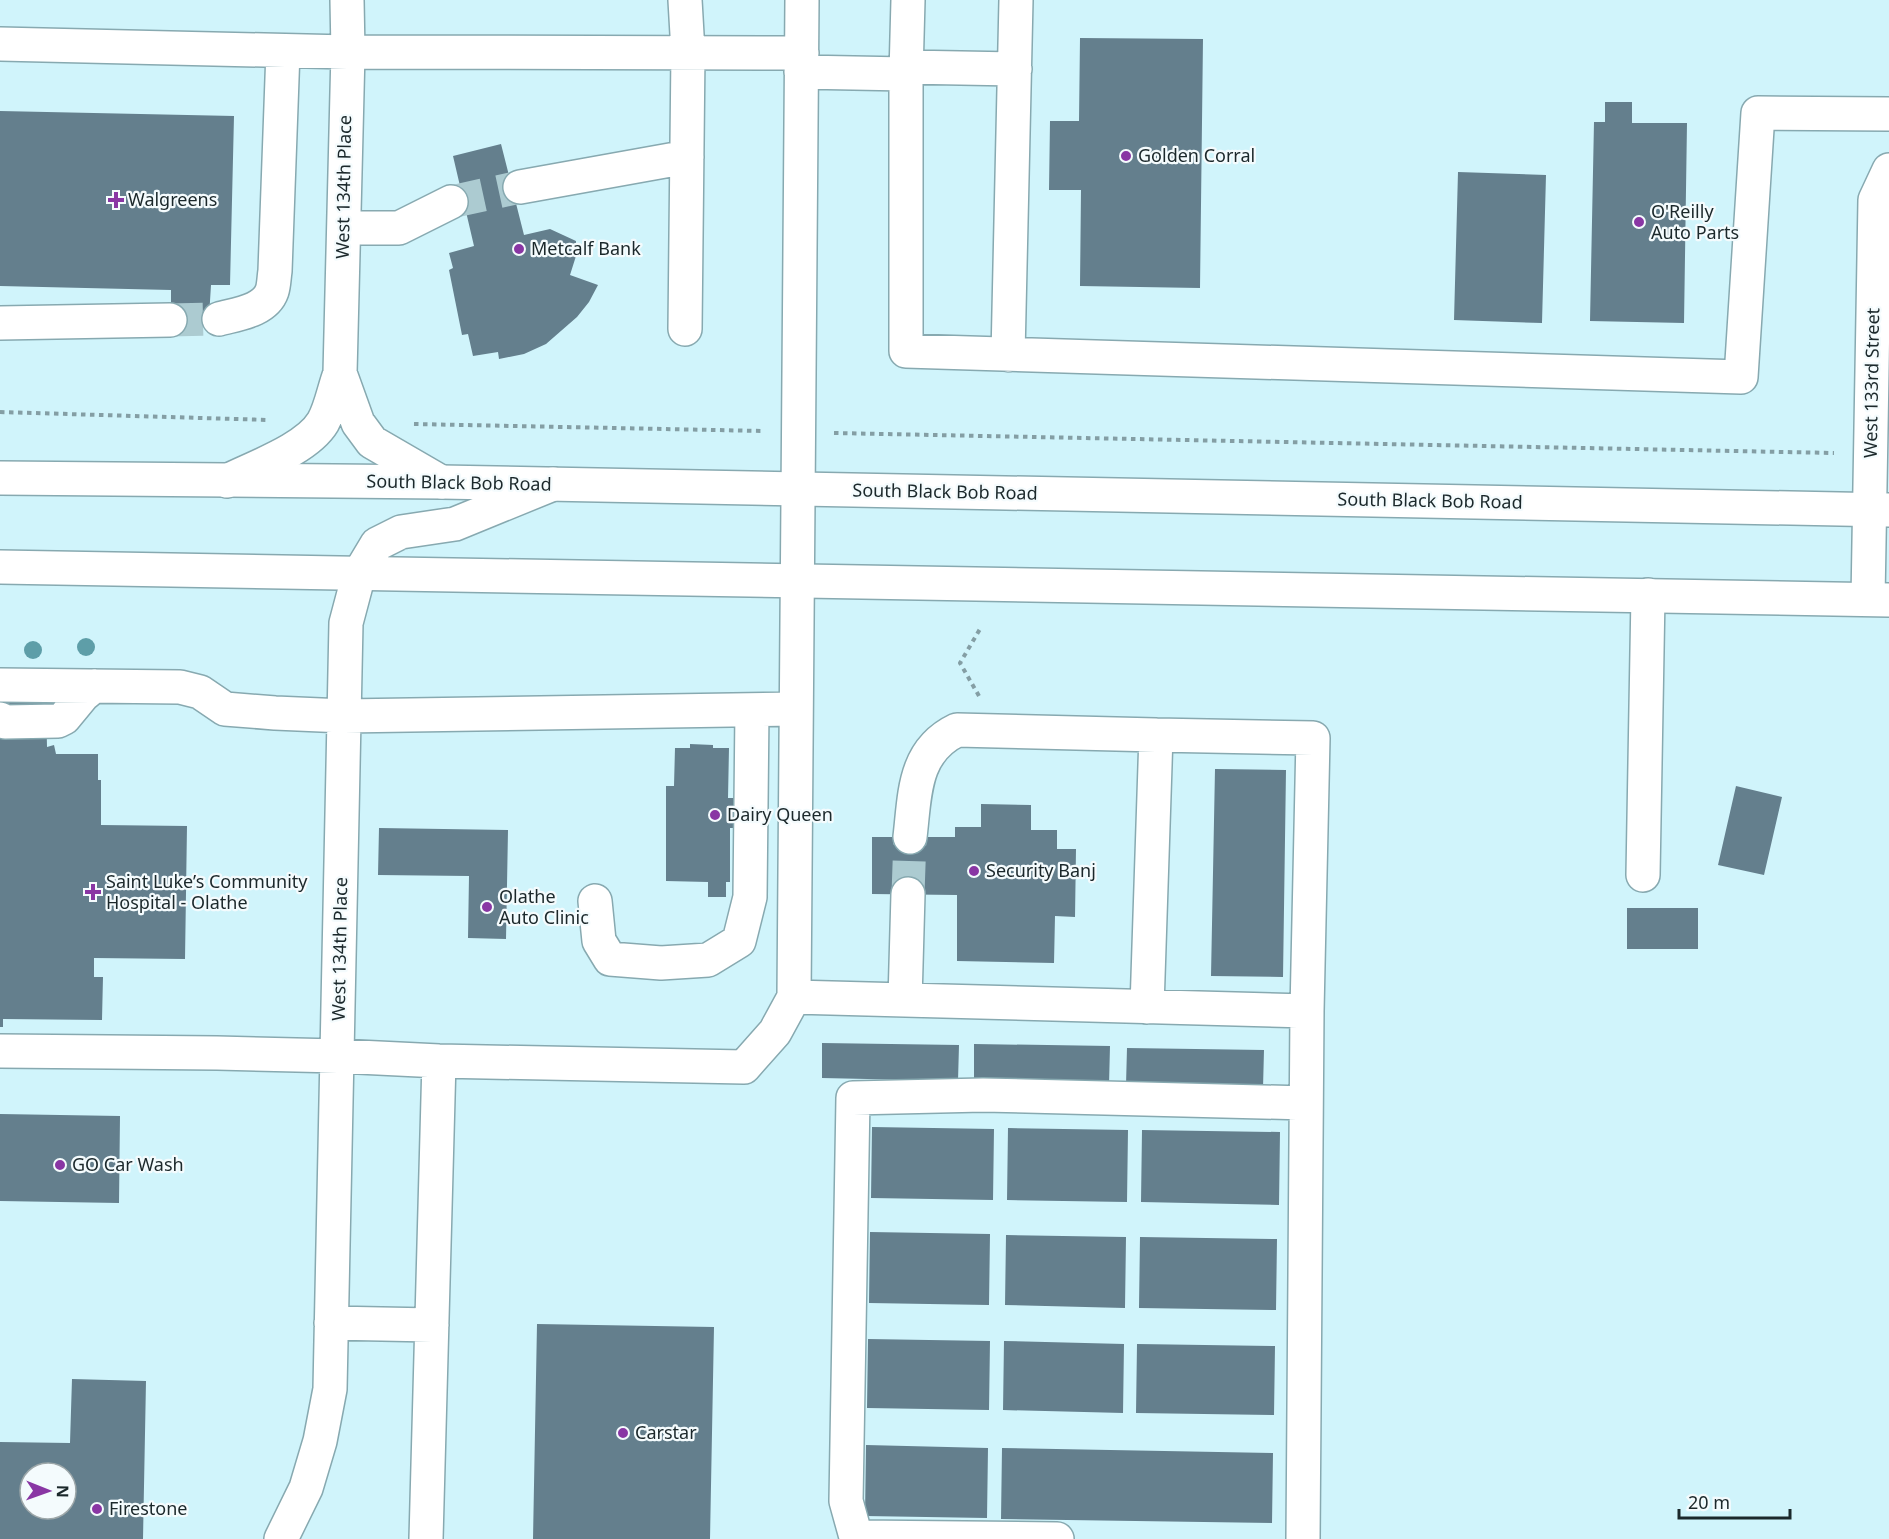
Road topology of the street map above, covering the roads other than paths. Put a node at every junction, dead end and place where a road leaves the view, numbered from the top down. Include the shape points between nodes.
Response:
1 (347, 0) edge
2 (685, 0) edge
3 (802, 0) edge
4 (908, 0) edge
5 (1016, 0) edge
6 (0, 44) edge
7 (283, 51) junction
8 (348, 52) junction
9 (688, 52) junction
10 (801, 62) junction
11 (1015, 69) junction
12 (906, 71) junction
13 (1889, 114) edge
14 (687, 157) junction
15 (1889, 170) edge
16 (520, 188) tunnel mouth
17 (451, 202) tunnel mouth
18 (344, 228) junction
19 (219, 319) tunnel mouth
20 (170, 320) tunnel mouth
21 (0, 323) edge
22 (685, 329) dead end
23 (1008, 355) junction
24 (340, 373) junction
25 (0, 478) edge
26 (227, 481) junction
27 (441, 482) junction
28 (553, 484) junction
29 (798, 489) junction
30 (1880, 510) edge
31 (0, 567) edge
32 (359, 574) junction
33 (797, 581) junction
34 (1648, 595) junction
35 (1879, 599) edge
36 (0, 685) edge
37 (94, 686) junction
38 (796, 709) junction
39 (752, 710) junction
40 (344, 716) junction
41 (0, 719) edge
42 (1156, 735) junction
43 (910, 837) tunnel mouth
44 (1643, 875) dead end
45 (908, 894) tunnel mouth
46 (596, 901) dead end
47 (794, 998) junction
48 (905, 1000) junction
49 (1147, 1006) junction
50 (1307, 1011) junction
51 (0, 1051) edge
52 (338, 1056) junction
53 (439, 1061) junction
54 (1306, 1103) junction
55 (331, 1323) junction
56 (432, 1325) junction
57 (281, 1539) edge
58 (426, 1539) edge
59 (1057, 1539) edge
60 (1303, 1539) edge

1 - 8 main road, West 134th Place
2 - 9 main road
3 - 10 main road
4 - 12 main road
5 - 11 main road
6 - 7 main road
7 - 8 main road
7 - 19 main road via 272,291 266,302
8 - 9 main road
8 - 18 main road, West 134th Place
9 - 10 main road
9 - 14 main road
10 - 12 main road
10 - 29 main road
11 - 12 main road
11 - 23 main road
12 - 23 main road via 906,351
13 - 23 main road via 1758,113 1741,377
14 - 16 main road
14 - 22 main road
15 - 30 main road, West 133rd Street via 1875,200 1870,454
17 - 18 main road via 399,228
18 - 24 main road, West 134th Place
20 - 21 main road
24 - 26 main road, West 134th Place via 323,422 309,438
24 - 27 main road, West 134th Place via 358,423 372,442
25 - 26 main road, South Black Bob Road
26 - 27 main road, South Black Bob Road
27 - 28 main road, South Black Bob Road
28 - 29 main road, South Black Bob Road
28 - 32 main road, West 134th Place via 455,524 401,532 377,544
29 - 30 main road, South Black Bob Road
29 - 33 main road
30 - 35 main road, West 133rd Street
31 - 32 main road
32 - 33 main road
32 - 40 main road, West 134th Place via 346,623
33 - 34 main road
33 - 38 main road
34 - 35 main road
34 - 44 main road
36 - 37 main road
37 - 40 main road via 180,687 201,692 225,709
37 - 41 main road via 58,721
38 - 39 main road
38 - 47 main road
39 - 40 main road
39 - 46 main road via 750,897 739,941 708,960 661,963 610,959 599,941
40 - 52 main road, West 134th Place
42 - 43 main road via 957,730 942,738 926,757 916,783
42 - 49 main road
42 - 50 main road via 1313,738
45 - 48 main road
47 - 48 main road
47 - 53 main road via 775,1032 744,1066
48 - 49 main road
49 - 50 main road
50 - 54 main road
51 - 52 main road
52 - 53 main road
52 - 55 main road, West 134th Place
53 - 56 main road
54 - 59 main road via 983,1095 853,1098 846,1501 856,1537
54 - 60 main road
55 - 56 main road
55 - 57 main road, West 134th Place via 330,1389 321,1441 306,1488
56 - 58 main road

